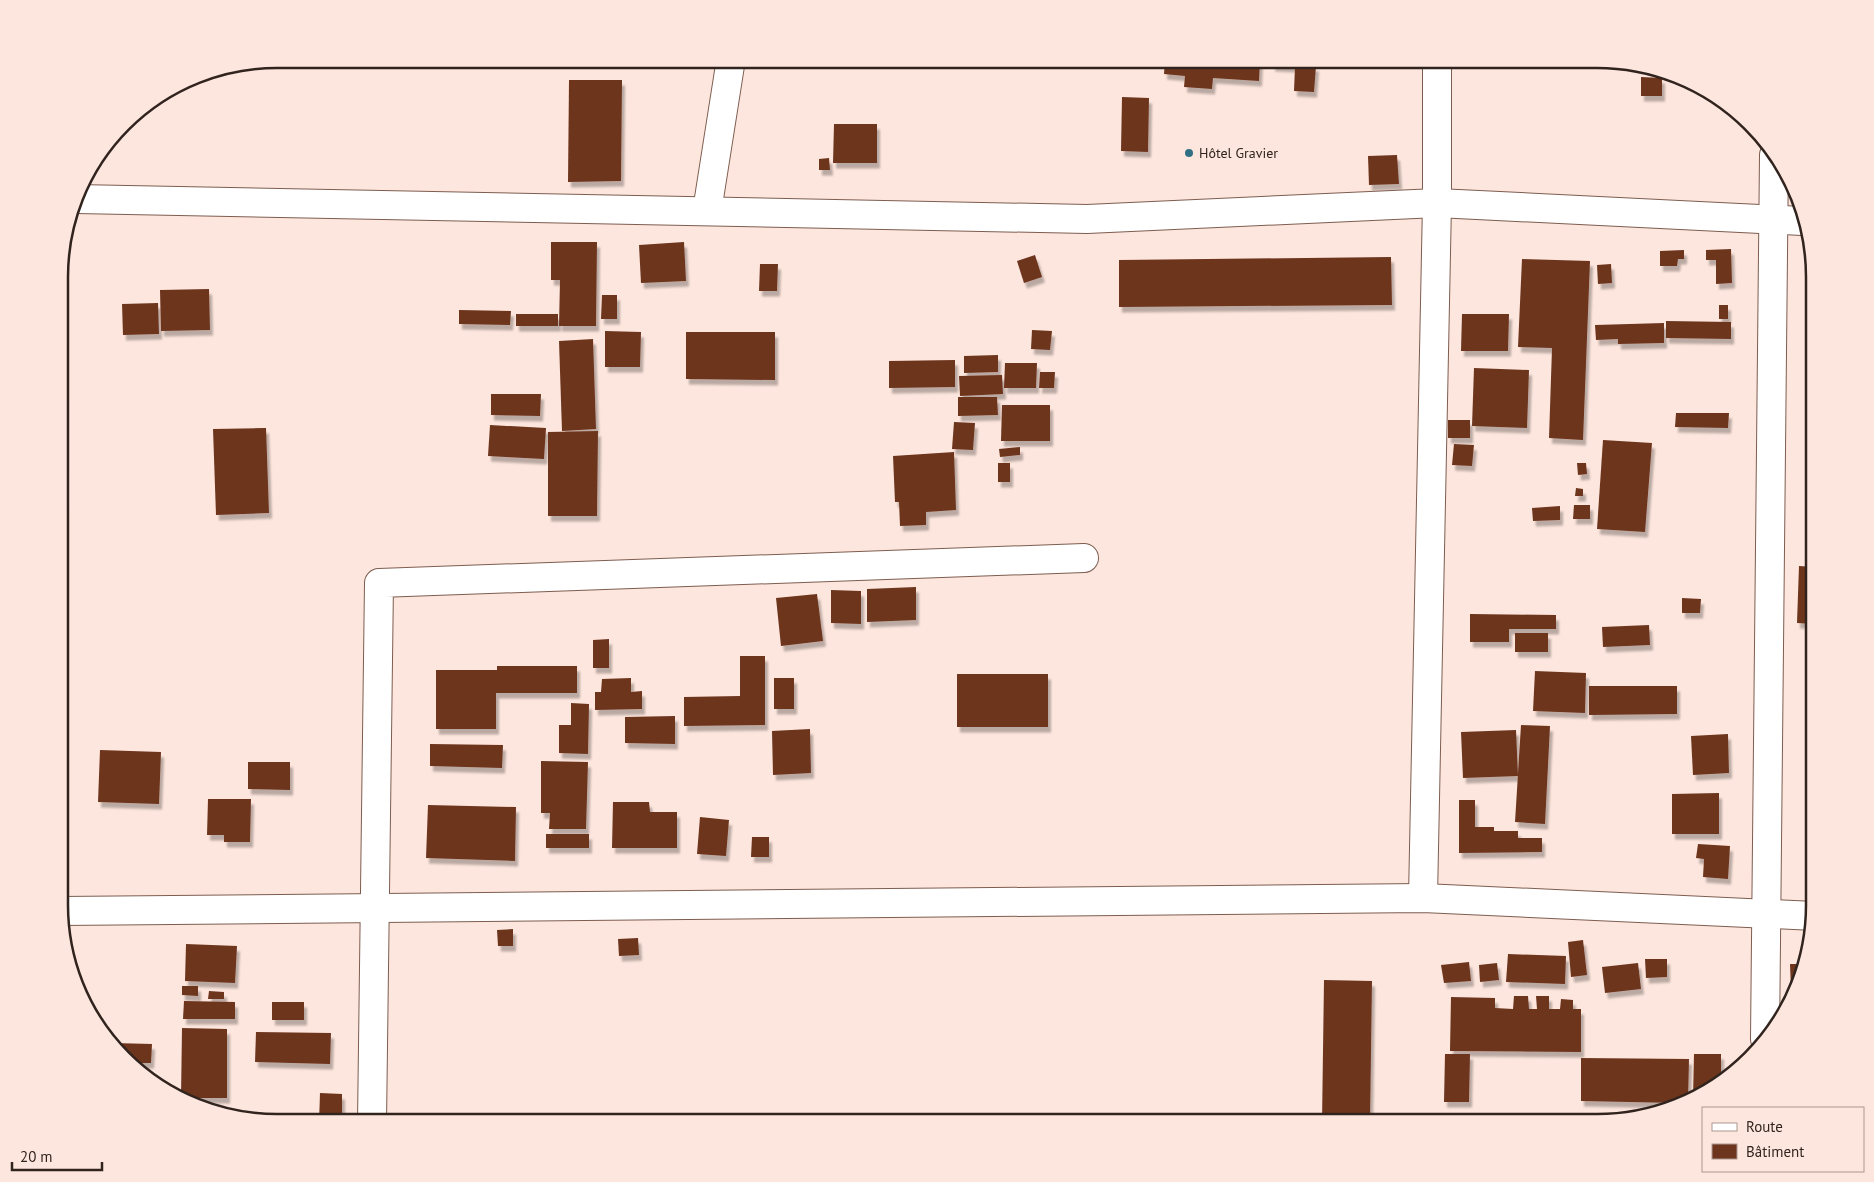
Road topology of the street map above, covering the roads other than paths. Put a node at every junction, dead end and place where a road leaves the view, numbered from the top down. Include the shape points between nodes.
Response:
1 (730, 68) edge
2 (1437, 68) edge
3 (1774, 165) edge
4 (82, 199) edge
5 (1437, 203) junction
6 (708, 211) junction
7 (1773, 219) junction
8 (1798, 221) edge
9 (1084, 558) dead end
10 (1424, 898) junction
11 (376, 908) junction
12 (68, 911) edge
13 (1766, 914) junction
14 (1806, 916) edge
15 (1765, 1030) edge
16 (372, 1114) edge

1 - 6 street
2 - 5 street
3 - 7 street
4 - 6 street
5 - 6 street via 1087,219
5 - 7 street
5 - 10 street
7 - 8 street
7 - 13 street
9 - 11 street via 378,583
10 - 11 street
10 - 13 street
11 - 12 street
11 - 16 street
13 - 14 street
13 - 15 street

